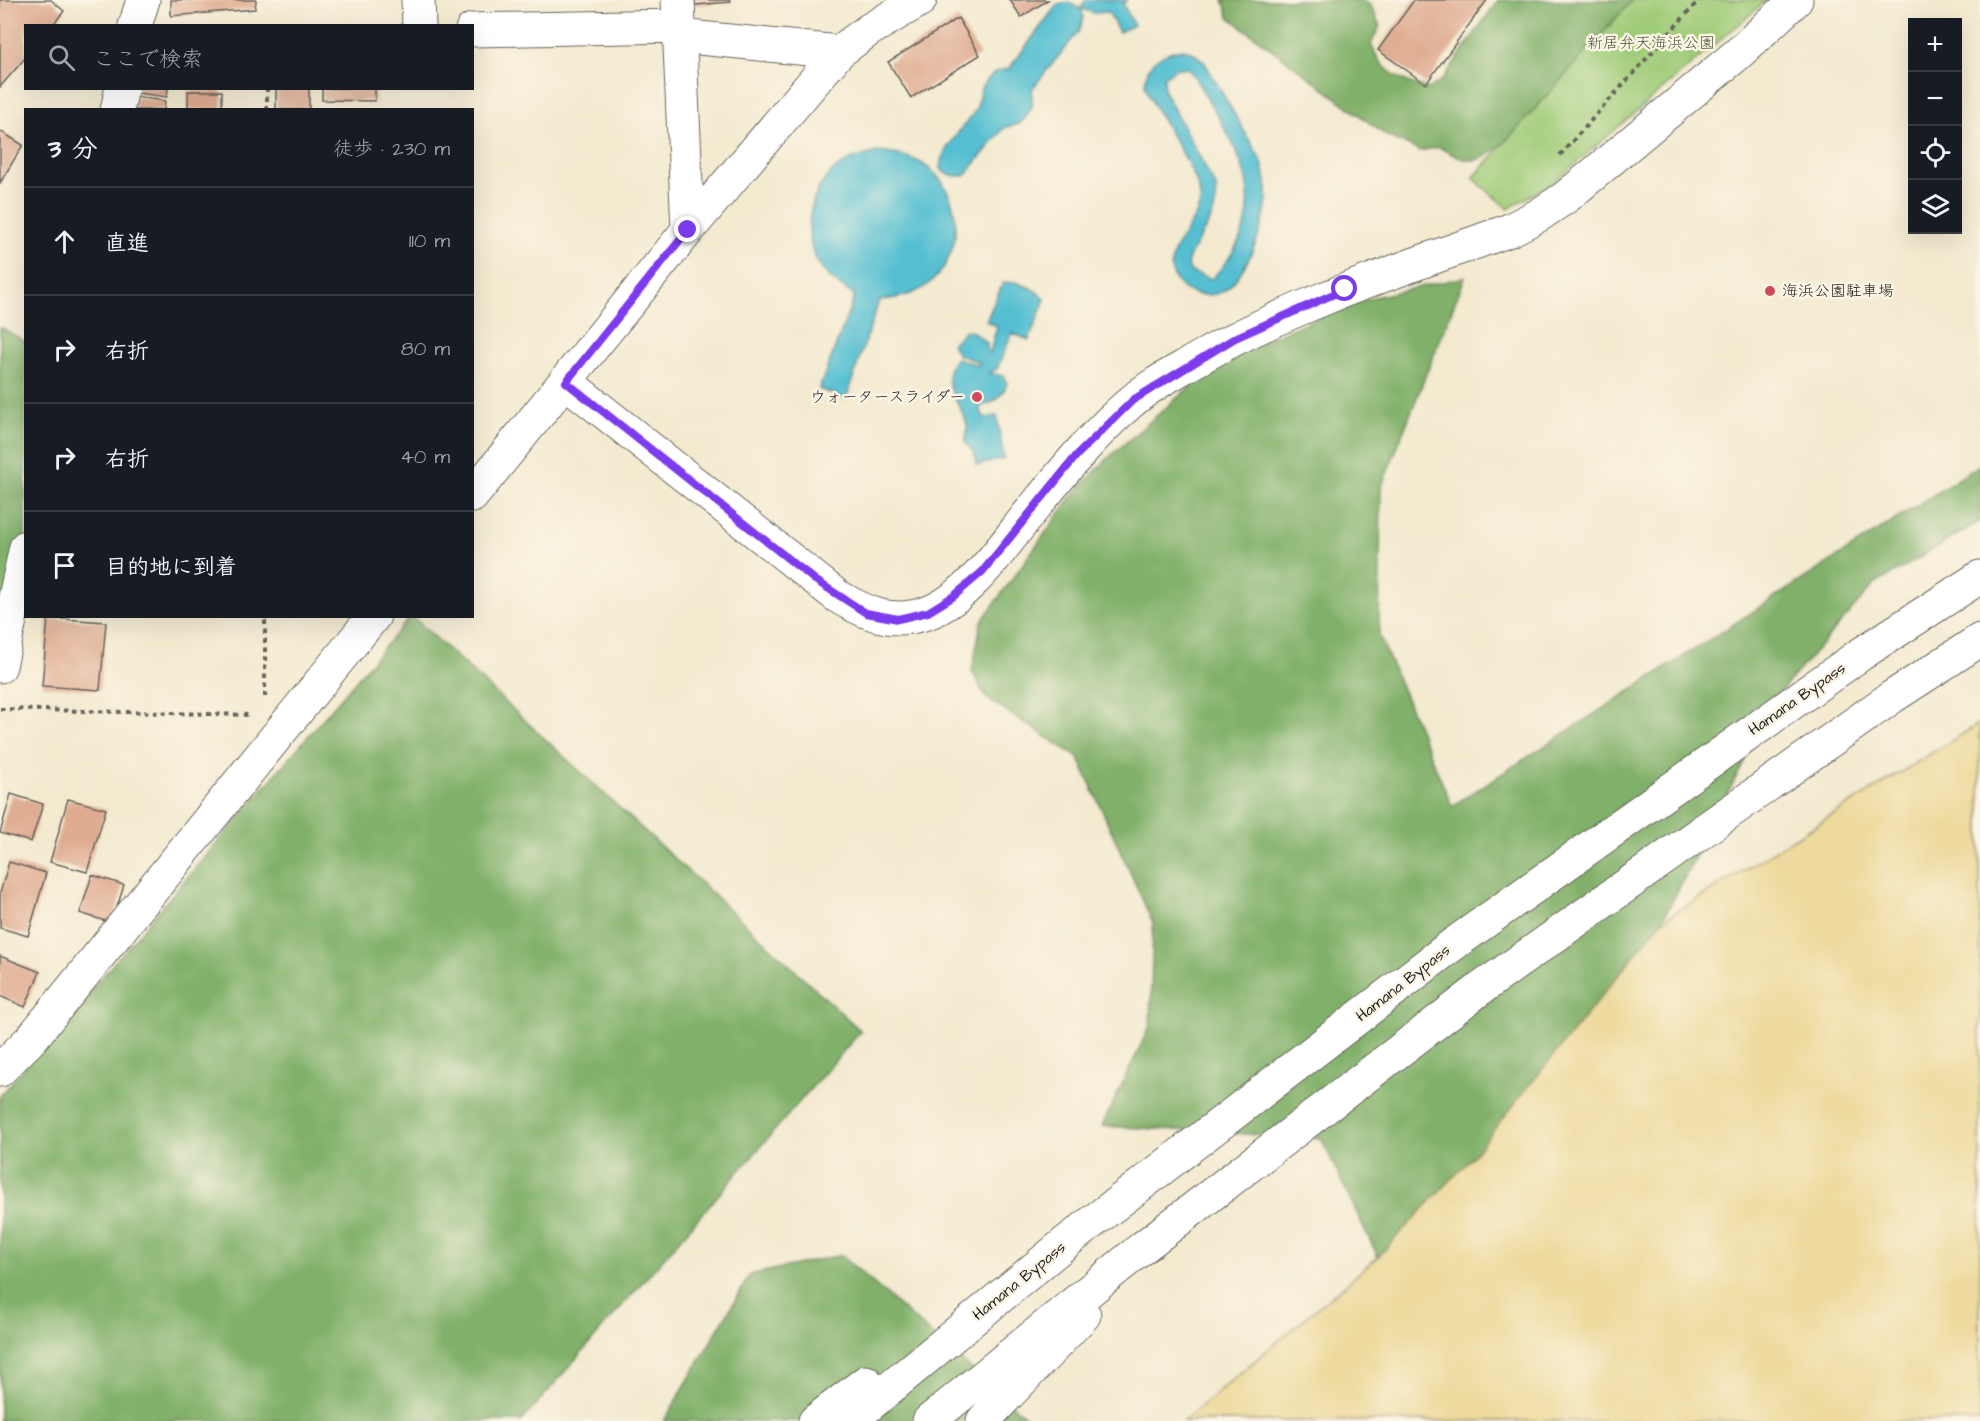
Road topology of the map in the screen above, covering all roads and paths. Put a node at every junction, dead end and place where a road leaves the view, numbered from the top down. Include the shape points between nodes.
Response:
1 (143, 0) edge
2 (418, 0) edge
3 (1699, 0) edge
4 (1796, 0) edge
5 (912, 2) edge
6 (678, 21) edge
7 (136, 24) edge
8 (419, 24) edge
9 (474, 30) edge
10 (839, 52) junction
11 (122, 90) edge
12 (267, 90) edge
13 (117, 108) edge
14 (267, 108) edge
15 (1557, 159) dead end
16 (688, 230) junction
17 (566, 382) junction
18 (474, 494) edge
19 (24, 556) edge
20 (1980, 577) edge
21 (266, 618) edge
22 (372, 618) edge
23 (1980, 640) edge
24 (0, 666) edge
25 (0, 709) edge
26 (274, 722) junction
27 (0, 1070) edge
28 (1069, 1240) junction
29 (1142, 1248) junction
30 (815, 1421) edge
31 (850, 1421) edge
32 (929, 1421) edge
33 (983, 1421) edge

1 - 7 main road
2 - 8 main road
3 - 15 path
4 - 17 main road via 1740,52 1566,197 1539,215 1510,230 1283,314 1235,338 1133,400 1077,455 982,572 928,612 898,619 866,613 837,596
5 - 10 main road
6 - 9 main road
6 - 10 main road
6 - 16 main road
10 - 16 main road
11 - 13 main road
12 - 14 path
16 - 17 main road
17 - 18 main road
19 - 24 main road
20 - 28 main road, Hamana Bypass via 1861,654 1451,946
21 - 26 path
22 - 26 main road
23 - 29 main road via 1892,697 1480,989
25 - 26 path
26 - 27 main road via 32,1038
28 - 30 main road via 964,1305
28 - 31 main road, Hamana Bypass
29 - 32 main road
29 - 33 main road via 1056,1347

